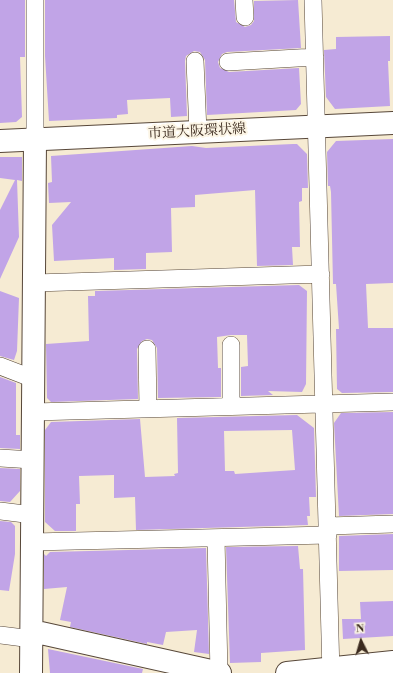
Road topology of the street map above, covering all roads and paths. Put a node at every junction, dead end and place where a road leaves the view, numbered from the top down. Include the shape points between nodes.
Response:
1 (35, 0) edge
2 (244, 0) edge
3 (313, 0) edge
4 (245, 17) dead end
5 (315, 57) junction
6 (195, 61) dead end
7 (228, 62) dead end
8 (393, 123) edge
9 (317, 126) junction
10 (198, 132) junction
11 (35, 140) junction
12 (0, 141) edge
13 (321, 274) junction
14 (35, 283) junction
15 (231, 345) dead end
16 (147, 349) dead end
17 (0, 366) edge
18 (34, 379) junction
19 (393, 402) edge
20 (324, 404) junction
21 (231, 406) junction
22 (148, 409) junction
23 (34, 412) junction
24 (0, 458) edge
25 (33, 460) junction
26 (0, 511) edge
27 (33, 515) junction
28 (393, 524) edge
29 (328, 530) junction
30 (216, 538) junction
31 (32, 542) junction
32 (0, 635) edge
33 (32, 635) junction
34 (393, 662) edge
35 (168, 667) edge
36 (332, 671) edge
37 (32, 673) edge
38 (219, 673) edge
39 (287, 673) edge

1 - 11 street
2 - 4 street
3 - 5 street
5 - 7 street
5 - 9 street
6 - 10 street
8 - 9 street, 市道大阪環状線
9 - 10 street, 市道大阪環状線
9 - 13 street
10 - 11 street, 市道大阪環状線
11 - 12 street, 市道大阪環状線
11 - 14 street
13 - 14 street
13 - 20 street
14 - 18 street
15 - 21 street
16 - 22 street
17 - 18 street
18 - 23 street
19 - 20 street
20 - 21 street
20 - 29 street
21 - 22 street
22 - 23 street
23 - 25 street
24 - 25 street
25 - 27 street
26 - 27 street
27 - 31 street
28 - 29 street
29 - 30 street
29 - 36 street
30 - 31 street
30 - 38 street
31 - 33 street
32 - 33 street
33 - 35 street
33 - 37 street
34 - 36 street
35 - 38 street
36 - 39 street

